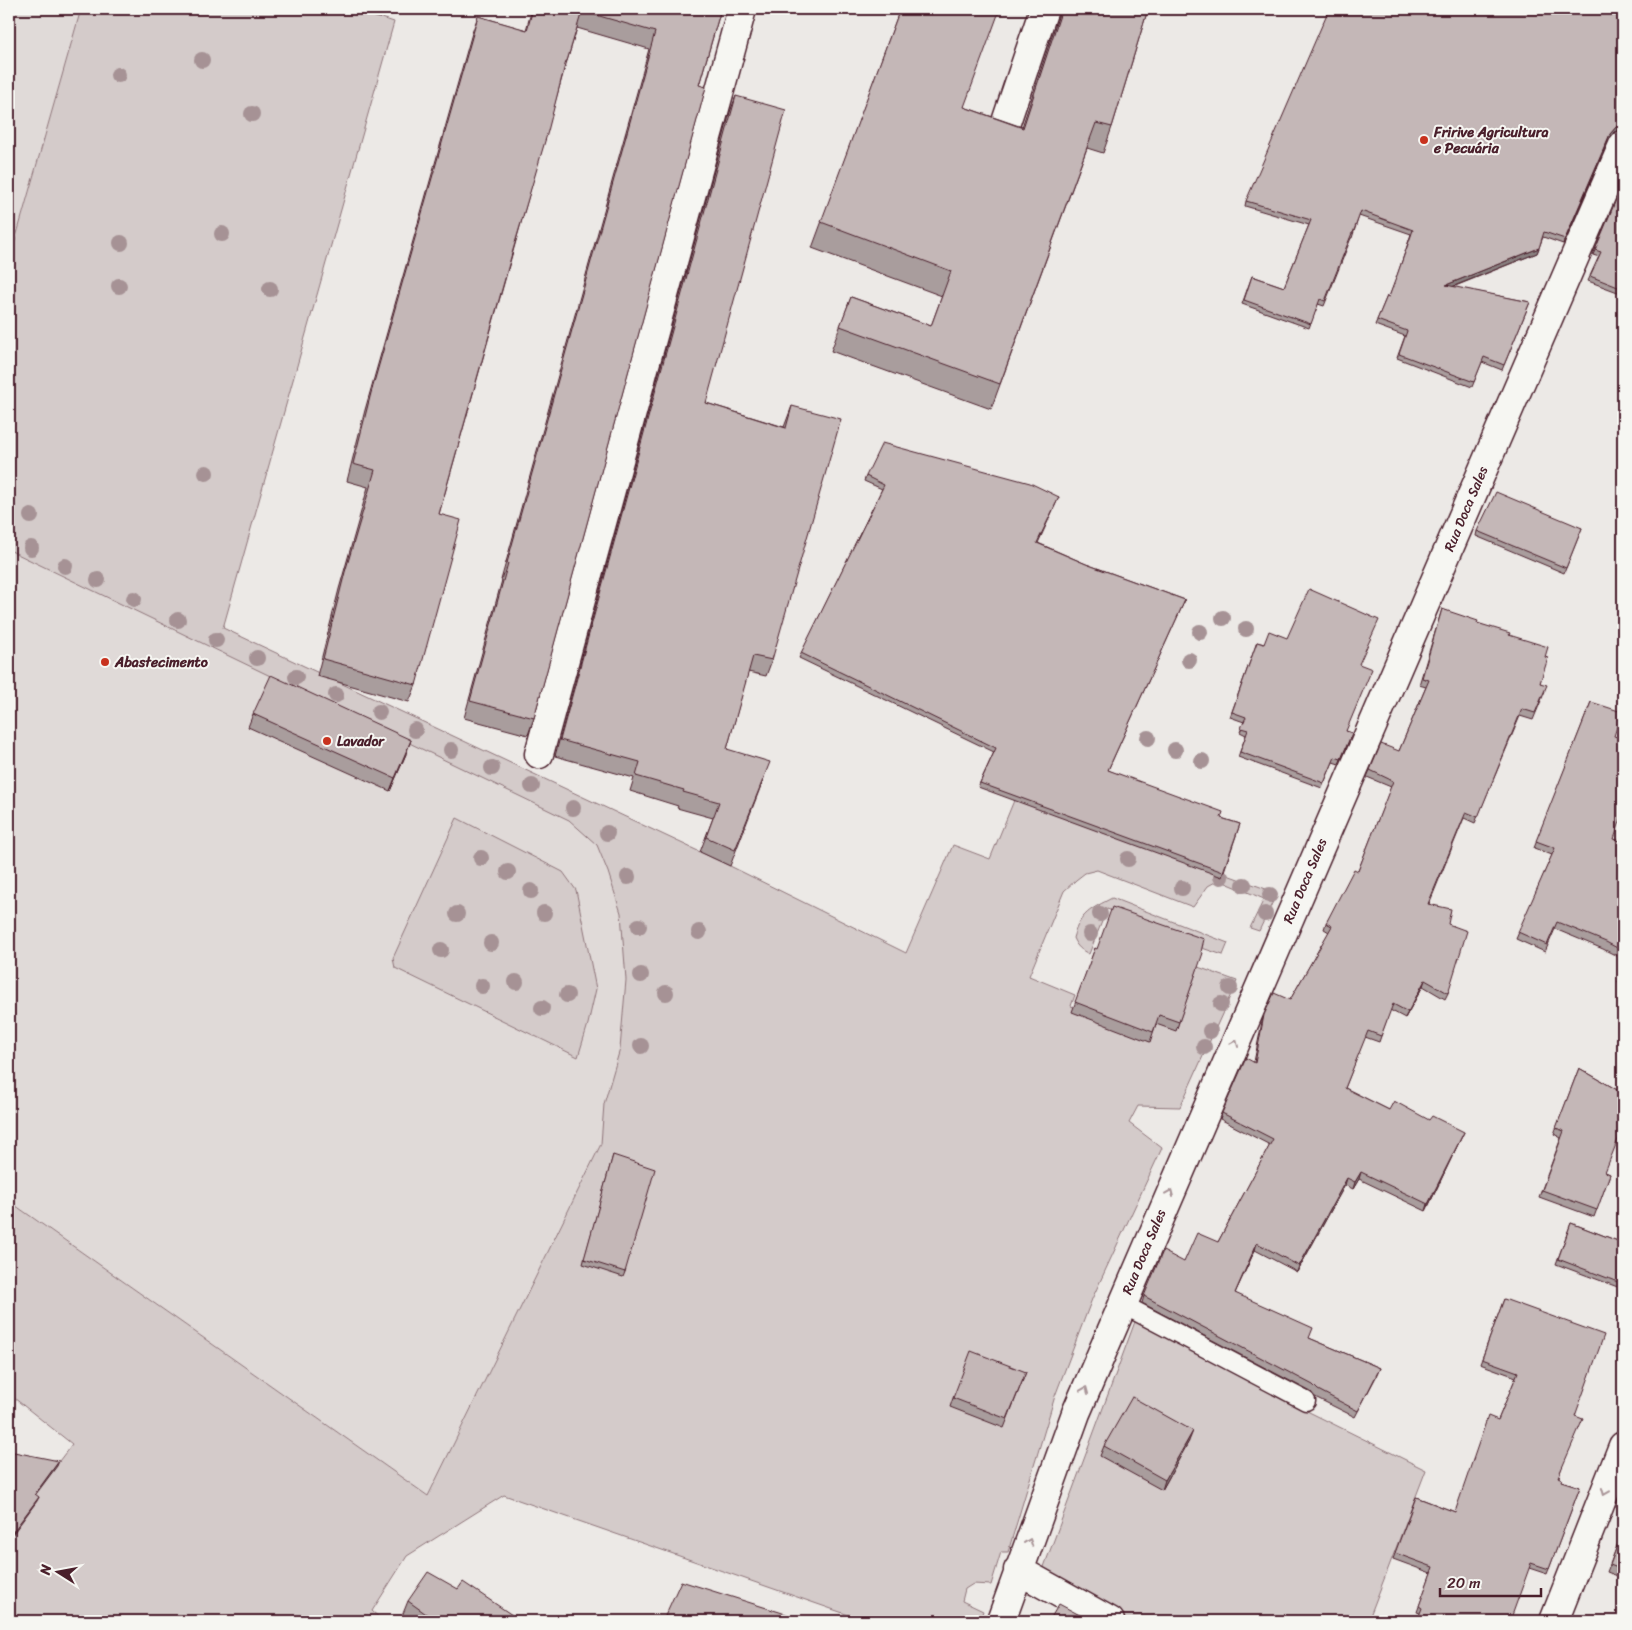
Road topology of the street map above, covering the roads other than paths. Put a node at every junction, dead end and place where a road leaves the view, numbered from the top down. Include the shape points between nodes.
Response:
1 (742, 9) edge
2 (1044, 9) edge
3 (1005, 125) edge
4 (1623, 145) edge
5 (539, 754) dead end
6 (1122, 1304) junction
7 (1306, 1401) dead end
8 (1623, 1446) edge
9 (1018, 1570) junction
10 (1000, 1621) edge
11 (1110, 1621) edge
12 (1554, 1621) edge

1 - 5 street
2 - 3 street
6 -> 4 street, Rua Doca Sales
6 - 7 lane
9 -> 6 street, Rua Doca Sales via 1076,1413
8 -> 12 street
9 - 10 street, Rua Doca Sales
9 - 11 street

